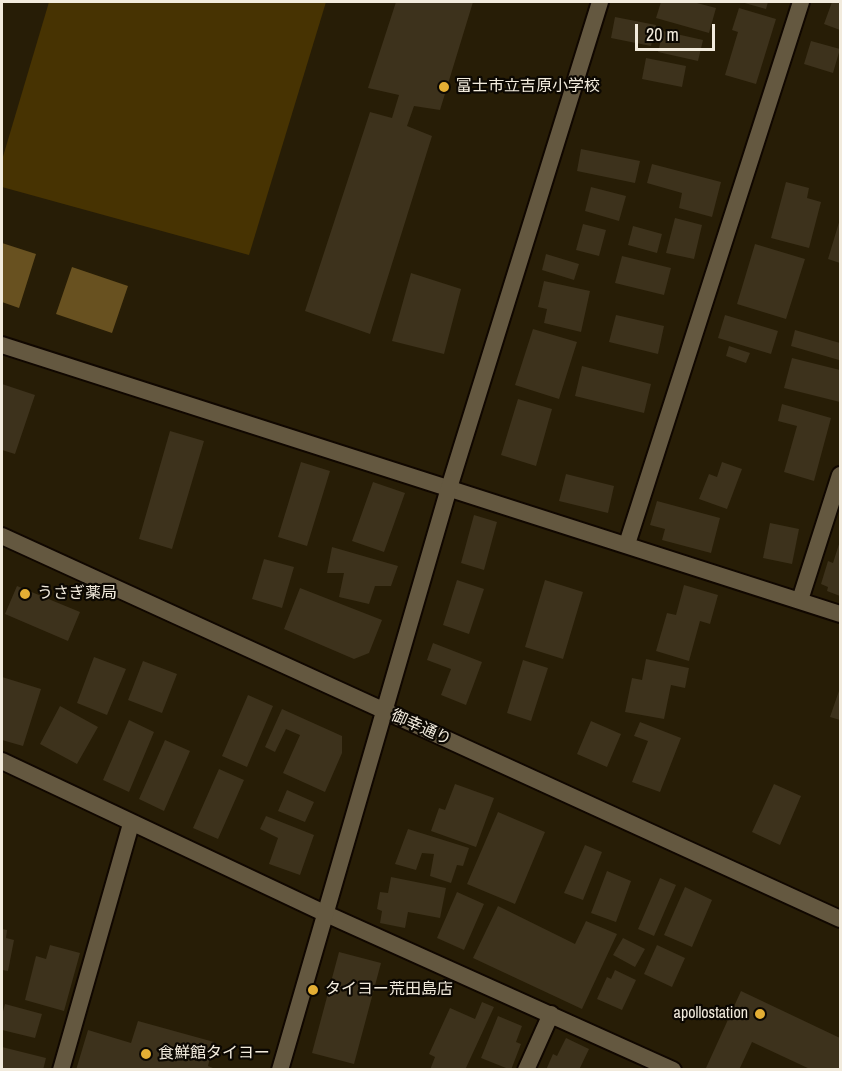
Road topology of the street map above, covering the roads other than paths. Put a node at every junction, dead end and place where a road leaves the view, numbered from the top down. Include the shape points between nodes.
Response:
1 (600, 2) edge
2 (801, 2) edge
3 (2, 345) edge
4 (840, 475) edge
5 (449, 488) junction
6 (2, 536) edge
7 (627, 544) junction
8 (800, 600) junction
9 (840, 614) edge
10 (384, 711) junction
11 (2, 761) edge
12 (132, 824) junction
13 (324, 913) junction
14 (840, 919) edge
15 (551, 1014) junction
16 (61, 1070) edge
17 (280, 1070) edge
18 (526, 1070) edge
19 (673, 1070) edge

1 - 5 street
2 - 7 street
3 - 5 street
4 - 8 street
5 - 7 street
5 - 10 street
6 - 10 street, 御幸通り
7 - 8 street
8 - 9 street
10 - 13 street
10 - 14 street, 御幸通り
11 - 12 street
12 - 13 street
12 - 16 street
13 - 15 street
13 - 17 street
15 - 18 street
15 - 19 street

